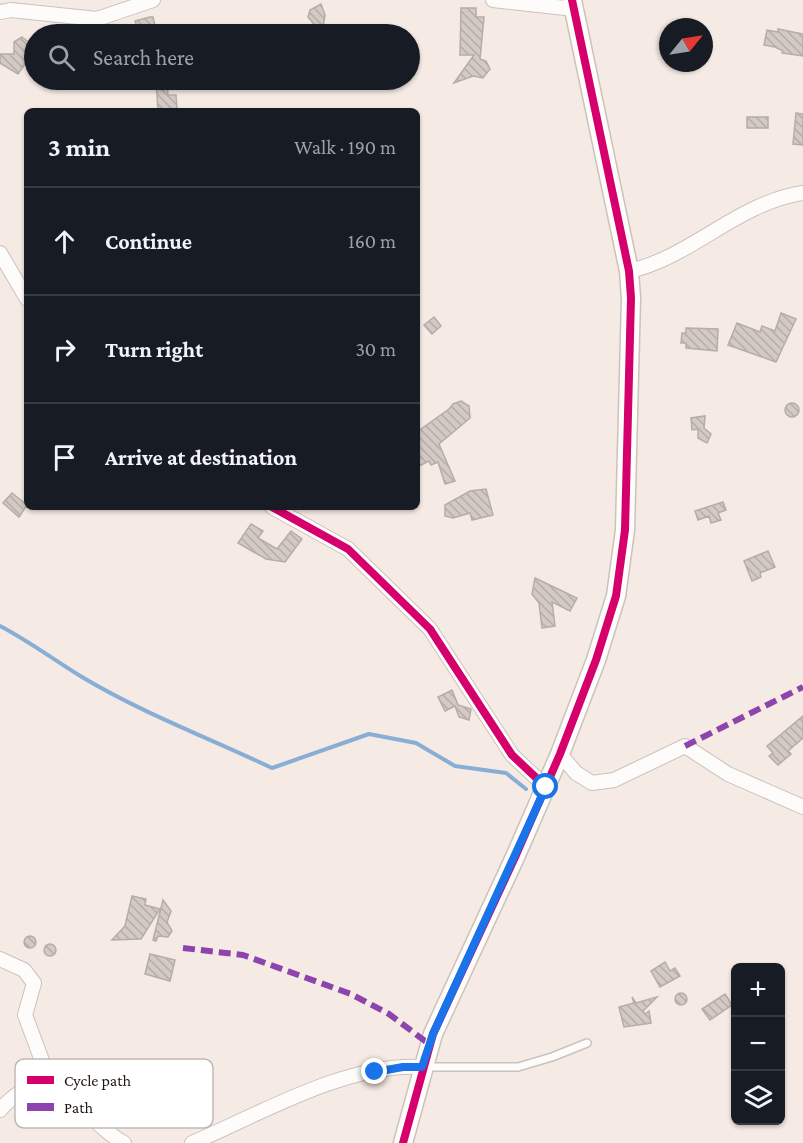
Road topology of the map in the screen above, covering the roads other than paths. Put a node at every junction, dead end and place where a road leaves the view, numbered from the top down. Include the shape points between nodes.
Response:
1 (153, 0) edge
2 (493, 0) edge
3 (573, 4) edge
4 (0, 12) edge
5 (803, 194) edge
6 (0, 253) edge
7 (629, 271) junction
8 (24, 294) edge
9 (277, 510) edge
10 (560, 754) junction
11 (546, 787) junction
12 (803, 807) edge
13 (0, 959) edge
14 (587, 1043) dead end
15 (41, 1059) edge
16 (422, 1067) junction
17 (15, 1096) edge
18 (0, 1110) edge
19 (107, 1128) edge
20 (124, 1143) edge
21 (192, 1143) edge
22 (403, 1143) edge

1 - 4 street via 97,19
2 - 3 street
3 - 7 street
5 - 7 street via 754,208 674,254
6 - 8 street
7 - 10 street via 625,530 616,596
9 - 11 street via 348,549 430,629 512,754
10 - 11 street
10 - 12 street via 576,773 592,783 614,780 686,746 728,774
11 - 16 street via 433,1034
13 - 15 street via 24,970 34,982 25,1015
14 - 16 lane via 518,1067
16 - 21 street via 346,1078 299,1094
16 - 22 street
17 - 18 street
19 - 20 street

